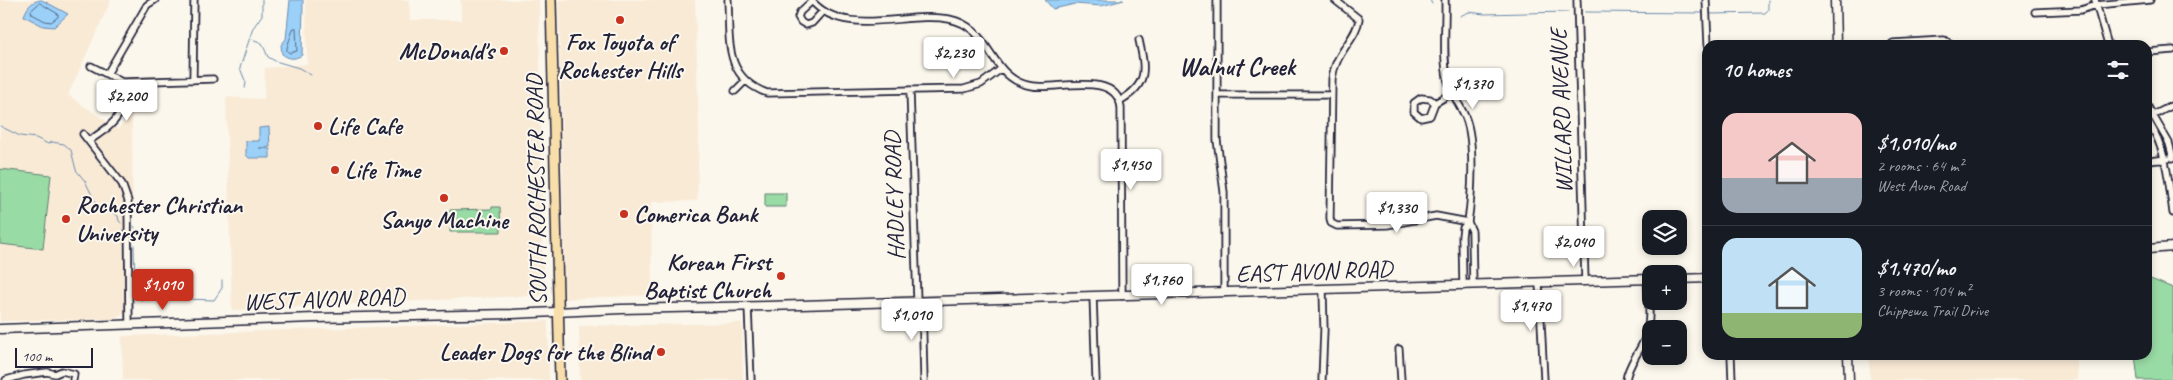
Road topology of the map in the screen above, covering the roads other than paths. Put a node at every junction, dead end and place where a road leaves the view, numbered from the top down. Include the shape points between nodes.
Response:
1 (155, 0) edge
2 (194, 0) edge
3 (552, 0) edge
4 (728, 0) edge
5 (811, 0) edge
6 (1217, 0) edge
7 (1335, 0) edge
8 (1445, 0) edge
9 (1577, 0) edge
10 (1706, 0) edge
11 (1835, 0) edge
12 (2150, 0) edge
13 (2096, 2) edge
14 (822, 12) junction
15 (2035, 12) dead end
16 (1139, 40) dead end
17 (1708, 40) edge
18 (1836, 40) edge
19 (2107, 40) edge
20 (2173, 50) edge
21 (2152, 52) edge
22 (91, 66) dead end
23 (1001, 69) junction
24 (107, 74) junction
25 (192, 80) junction
26 (214, 80) dead end
27 (745, 81) junction
28 (122, 82) junction
29 (910, 90) junction
30 (735, 91) dead end
31 (1452, 93) junction
32 (1330, 95) junction
33 (1217, 96) junction
34 (1120, 100) junction
35 (1435, 103) dead end
36 (2173, 105) edge
37 (2152, 116) edge
38 (2152, 122) edge
39 (2152, 126) edge
40 (83, 134) dead end
41 (89, 141) junction
42 (2173, 158) edge
43 (2165, 159) junction
44 (2152, 161) edge
45 (2173, 213) edge
46 (1468, 222) junction
47 (2173, 247) edge
48 (2152, 249) edge
49 (1687, 278) edge
50 (1702, 278) edge
51 (1642, 279) edge
52 (1585, 281) junction
53 (1539, 283) junction
54 (1463, 286) junction
55 (1473, 286) junction
56 (1323, 290) junction
57 (1224, 293) junction
58 (1093, 296) junction
59 (1122, 296) junction
60 (919, 301) junction
61 (748, 306) junction
62 (1649, 310) edge
63 (558, 311) junction
64 (129, 324) junction
65 (0, 329) edge
66 (1399, 349) dead end
67 (1731, 360) edge
68 (1848, 360) edge
69 (55, 374) junction
70 (6, 380) edge
71 (52, 380) edge
72 (73, 380) edge
73 (560, 380) edge
74 (752, 380) edge
75 (924, 380) edge
76 (1096, 380) edge
77 (1322, 380) edge
78 (1401, 380) edge
79 (1544, 380) edge
80 (1626, 380) edge
81 (1732, 380) edge
82 (1849, 380) edge

1 - 24 street via 147,5
2 - 25 street
3 - 63 main road, SOUTH ROCHESTER ROAD
4 - 27 street via 731,55 734,66
5 - 14 street
5 - 14 street via 800,12 801,22 806,25
6 - 33 street
7 - 32 street via 1359,19 1336,61
8 - 31 street via 1447,74
9 - 52 street, WILLARD AVENUE
10 - 17 street
11 - 18 main road
12 - 13 street
13 - 15 street via 2081,10
13 - 19 street
14 - 23 street via 845,20 955,20 978,34
16 - 34 street via 1142,78 1135,91
20 - 21 street
22 - 24 street
23 - 29 street via 975,86 964,89
23 - 34 street via 1015,80 1031,86 1106,86
24 - 28 street
25 - 26 street
25 - 28 street
27 - 29 street via 758,90 776,94
27 - 30 street
28 - 41 street via 122,109 117,119
29 - 60 street, HADLEY ROAD
31 - 35 street
31 - 46 street via 1470,135 1471,202
32 - 33 street
32 - 46 street via 1331,223 1337,226 1387,225 1436,216
33 - 57 street via 1217,140 1224,192
34 - 59 street
36 - 37 street
38 - 42 street via 2169,143
39 - 43 street
40 - 41 street
41 - 64 street via 122,184 128,200
42 - 43 street
43 - 44 street
43 - 45 street
46 - 54 street via 1462,236
46 - 55 street via 1472,231
47 - 48 main road
49 - 50 main road
51 - 52 main road, EAST AVON ROAD
52 - 53 main road, EAST AVON ROAD
53 - 55 main road, EAST AVON ROAD
53 - 79 street
54 - 55 main road, EAST AVON ROAD
54 - 56 main road, EAST AVON ROAD
56 - 57 main road, EAST AVON ROAD
56 - 77 street
57 - 59 main road, EAST AVON ROAD
58 - 59 main road, EAST AVON ROAD
58 - 60 main road, EAST AVON ROAD
58 - 76 street
60 - 61 main road, EAST AVON ROAD
60 - 75 street, HADLEY ROAD
61 - 63 main road, EAST AVON ROAD
61 - 74 street
62 - 80 street via 1646,335
63 - 64 main road, WEST AVON ROAD
63 - 73 main road, SOUTH ROCHESTER ROAD
64 - 65 main road, WEST AVON ROAD
66 - 78 street
67 - 81 street
68 - 82 main road
69 - 70 street via 47,372
69 - 71 street
69 - 72 street via 62,371 74,374

